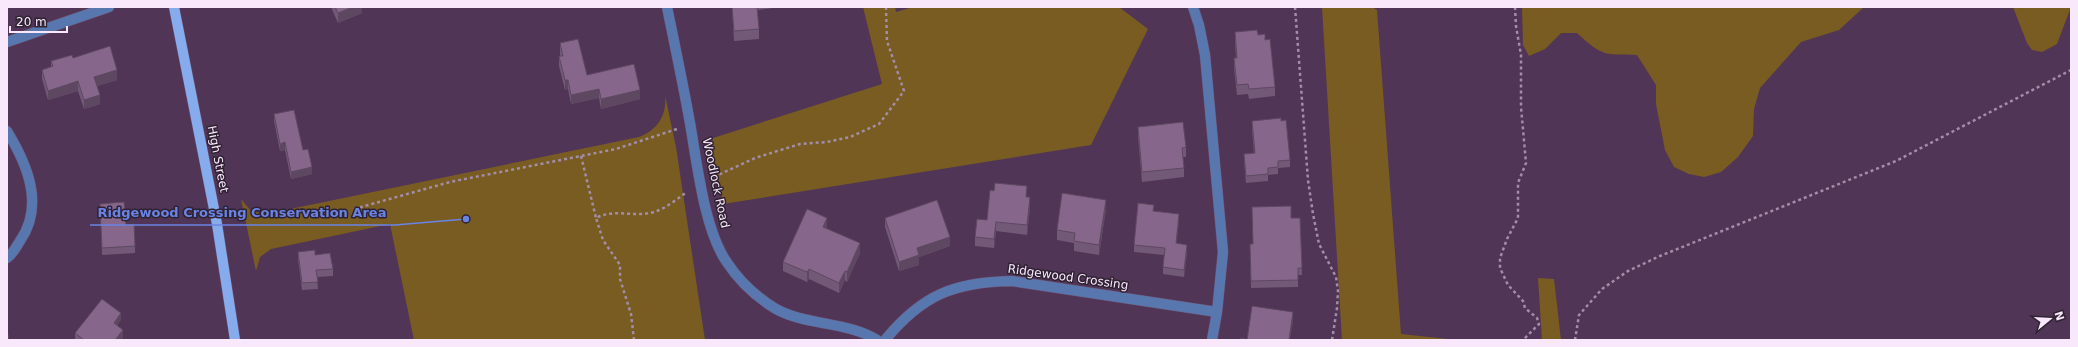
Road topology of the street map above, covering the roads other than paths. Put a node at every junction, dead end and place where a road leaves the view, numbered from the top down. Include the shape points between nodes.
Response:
1 (109, 7) edge
2 (174, 7) edge
3 (667, 7) edge
4 (1192, 7) edge
5 (7, 42) edge
6 (7, 131) edge
7 (7, 258) edge
8 (1217, 312) junction
9 (235, 340) edge
10 (877, 340) edge
11 (885, 340) edge
12 (1212, 340) edge

1 - 5 street
2 - 9 main road, High Street via 217,224
3 - 10 street, Woodlock Road via 700,183 713,234 725,260 755,295 777,309 798,319 847,329
4 - 8 street via 1199,25 1205,55 1223,252
6 - 7 street via 22,155 32,187 33,212 25,234
8 - 11 street, Ridgewood Crossing via 1054,286 990,281 943,292 923,303 902,320
8 - 12 street

